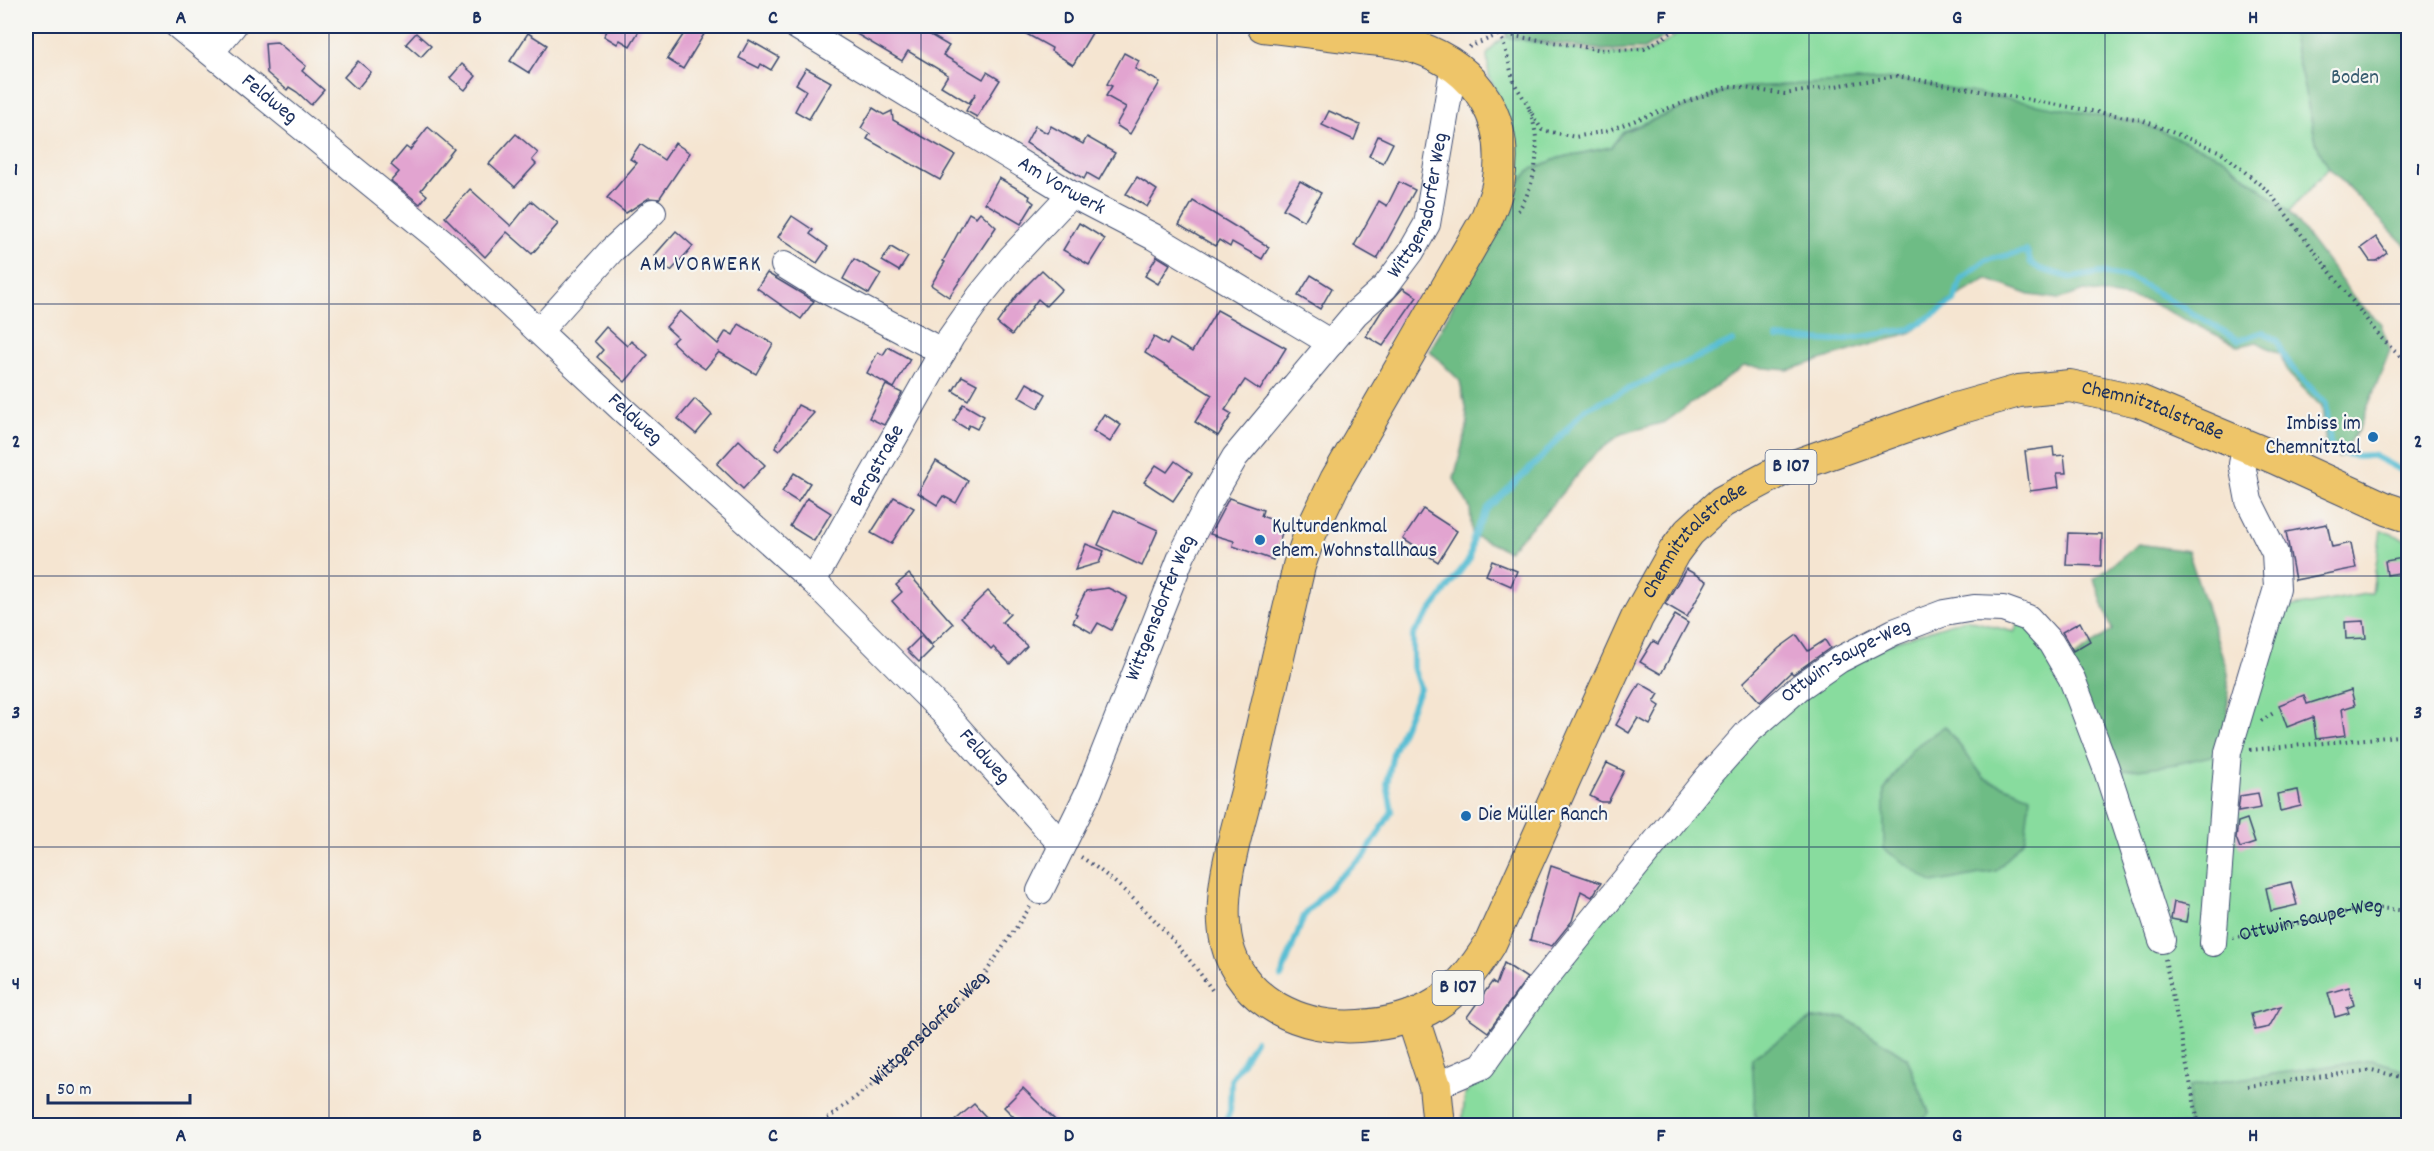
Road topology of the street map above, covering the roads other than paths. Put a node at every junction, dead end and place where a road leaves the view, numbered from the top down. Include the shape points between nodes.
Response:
1 (178, 26) edge
2 (233, 26) edge
3 (796, 26) edge
4 (1263, 26) edge
5 (211, 52) junction
6 (1454, 64) junction
7 (1071, 194) junction
8 (653, 212) dead end
9 (784, 265) dead end
10 (540, 330) junction
11 (1331, 342) junction
12 (943, 352) junction
13 (2246, 446) junction
14 (2409, 516) edge
15 (813, 581) junction
16 (1062, 845) junction
17 (1040, 891) road end
18 (2162, 940) road end
19 (2213, 943) road end
20 (1412, 1016) junction
21 (1435, 1086) junction
22 (1439, 1125) edge

1 - 5 street, Feldweg
2 - 5 street
3 - 7 street, Am Vorwerk
4 - 6 main road, B 107 via 1415,46
5 - 10 street, Feldweg via 416,218
6 - 11 street, Wittgensdorfer Weg via 1426,224 1385,287
6 - 20 main road, B 107 via 1490,107 1501,163 1498,188 1486,220 1336,480 1310,534 1230,867 1223,919 1237,970 1260,995 1289,1016 1309,1023 1357,1027
7 - 11 street, Am Vorwerk via 1154,237
7 - 12 street, Bergstraße via 980,296
8 - 10 street via 612,250
9 - 12 street
10 - 15 street, Feldweg
11 - 16 street, Wittgensdorfer Weg via 1235,457 1209,502 1182,555 1089,791
12 - 15 street, Bergstraße
13 - 14 main road, Chemnitztalstraße / B 107 via 2387,510
13 - 19 street, Ottwin-Saupe-Weg via 2242,464 2249,501 2275,553 2277,588 2228,752
13 - 20 main road, Chemnitztalstraße / B 107 via 2139,401 2070,386 2044,387 1952,410 1780,471 1722,502 1689,532 1637,618 1490,944 1473,972 1452,995
15 - 16 street, Feldweg via 945,714
16 - 17 street, Wittgensdorfer Weg
18 - 21 street, Ottwin-Saupe-Weg via 2106,768 2072,679 2051,643 2028,618 2003,609 1944,613 1894,632 1839,660 1749,731 1535,991 1482,1066
20 - 21 main road
21 - 22 main road

